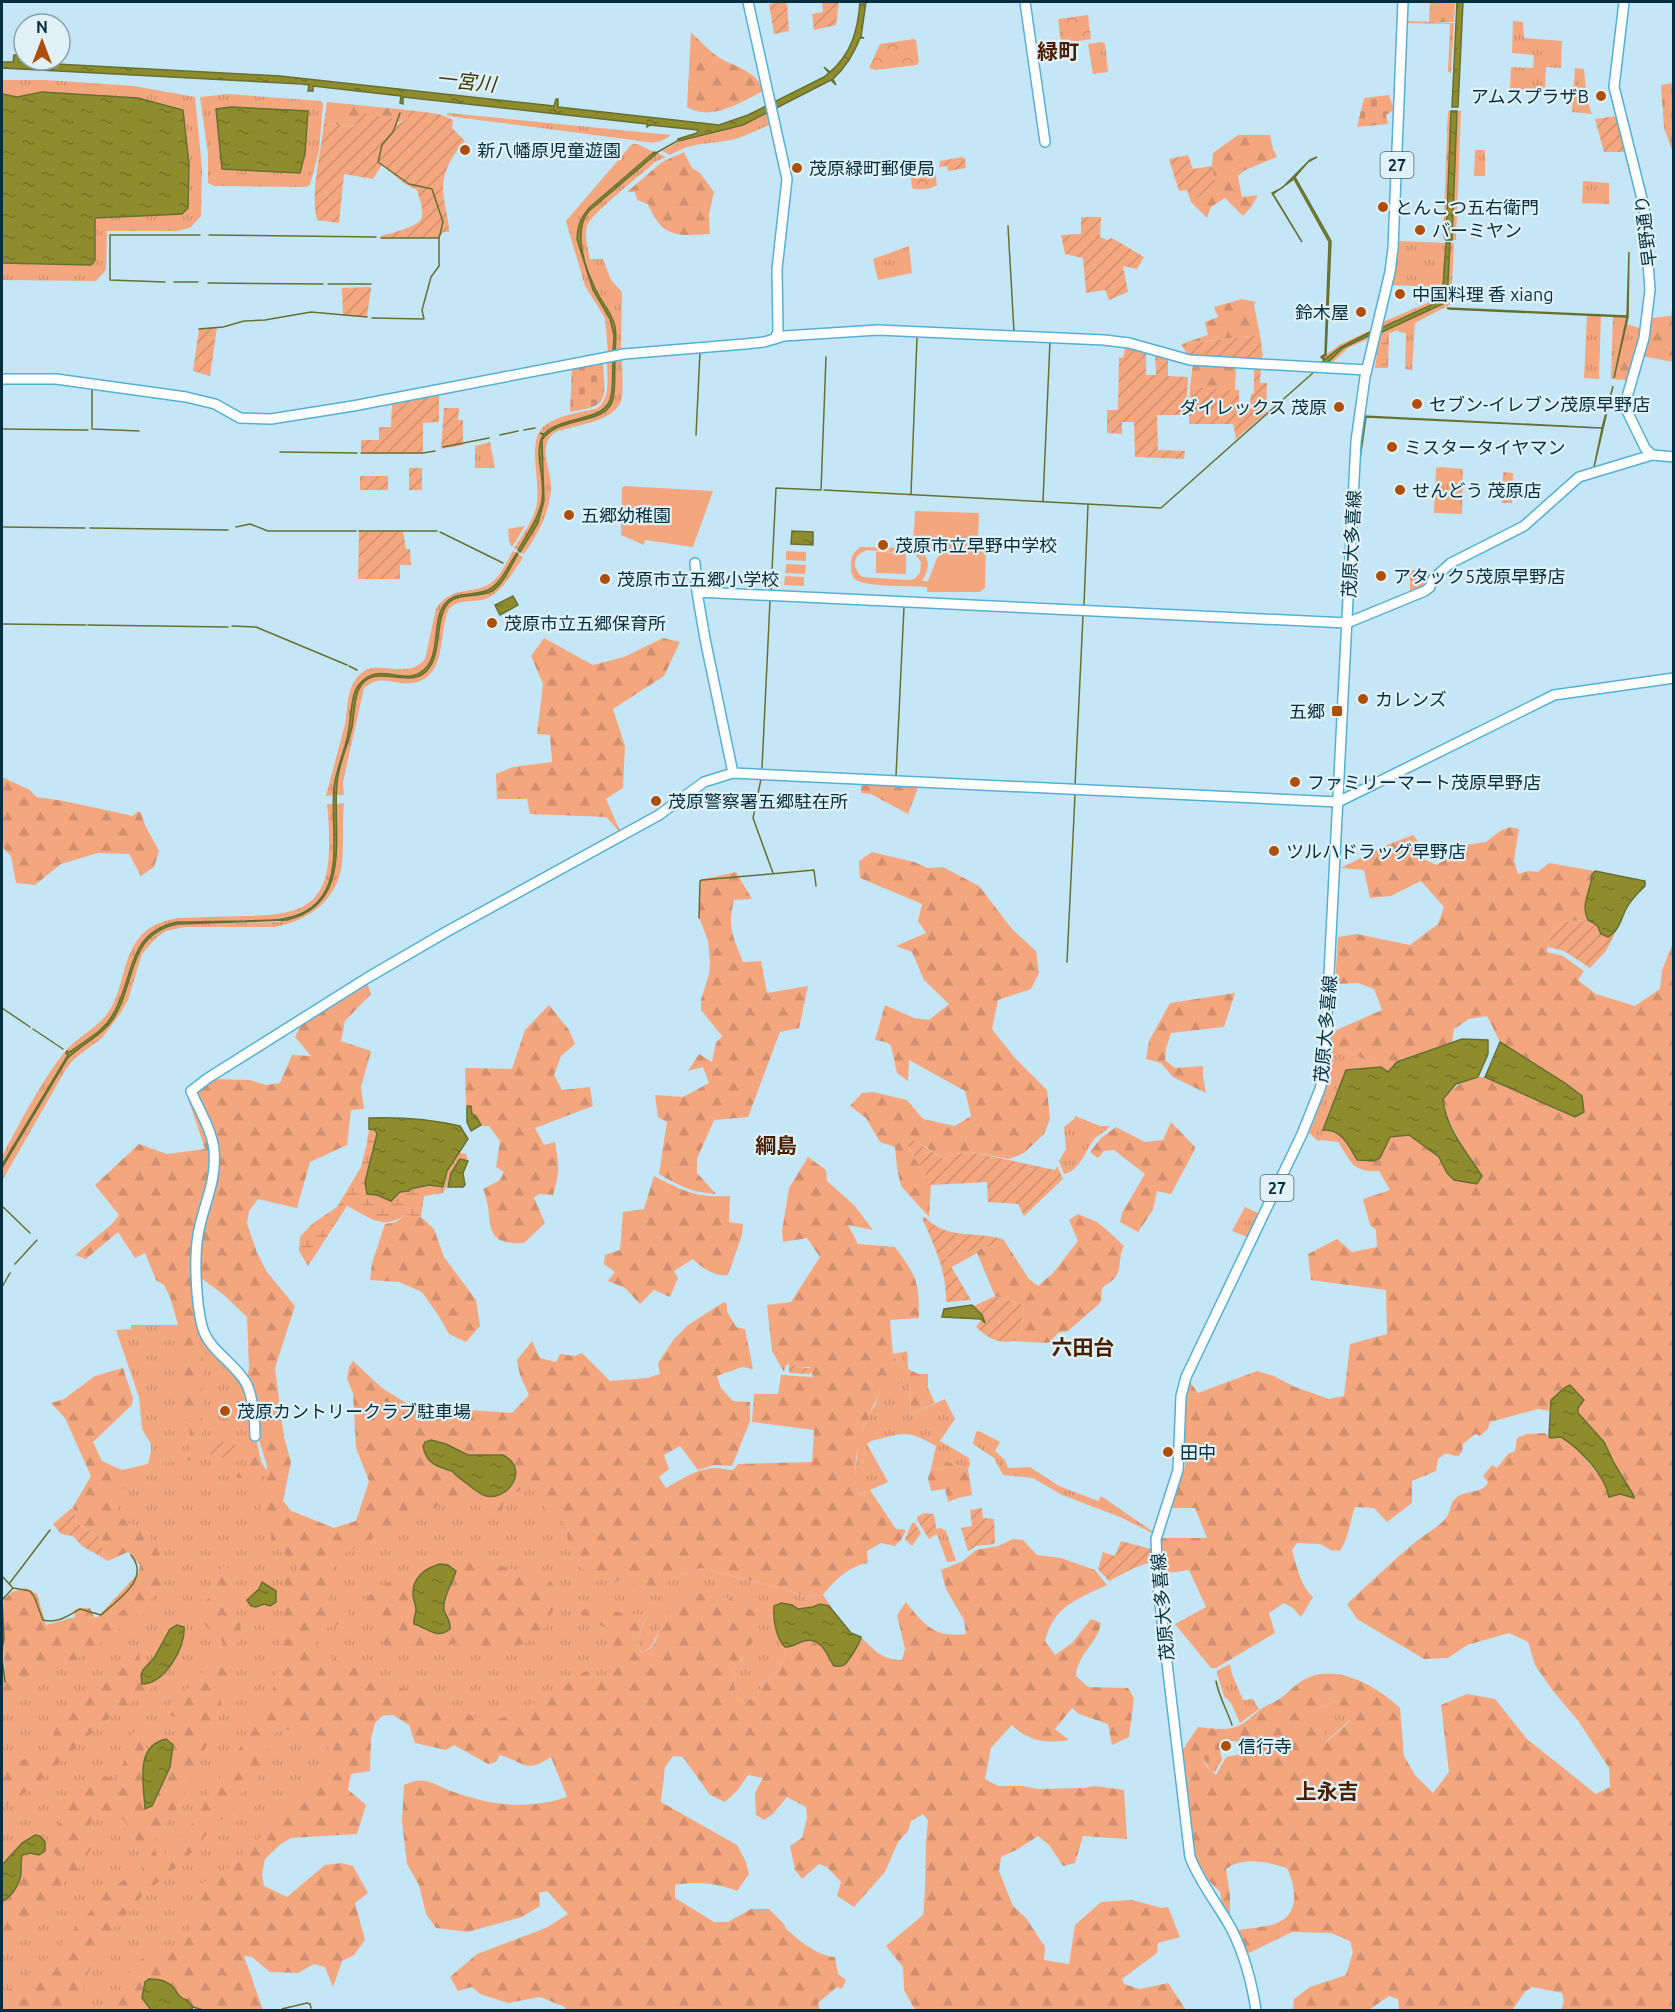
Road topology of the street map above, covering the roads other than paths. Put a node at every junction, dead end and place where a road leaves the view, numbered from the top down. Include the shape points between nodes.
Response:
1 (748, 2) edge
2 (1025, 2) edge
3 (1403, 2) edge
4 (1623, 2) edge
5 (1045, 142) dead end
6 (775, 339) junction
7 (1366, 370) junction
8 (2, 379) edge
9 (1652, 455) junction
10 (1674, 457) edge
11 (695, 562) dead end
12 (697, 592) junction
13 (1347, 623) junction
14 (1674, 678) edge
15 (733, 773) junction
16 (1338, 802) junction
17 (255, 1437) dead end
18 (1256, 2010) edge

1 - 6 street via 787,179 777,269
2 - 5 street
3 - 7 street, 茂原大多喜線 / 27 via 1393,248
4 - 9 street, 早野通り via 1614,87 1644,207 1650,290 1644,338 1627,397 1627,411
6 - 7 street via 878,330 1104,340 1190,360
6 - 8 street via 605,357 271,420 240,418 215,404 186,397 56,379
7 - 13 street, 茂原大多喜線 / 27 via 1356,441
9 - 10 street
9 - 13 street via 1579,477 1524,526 1451,563 1425,591
11 - 12 street
12 - 13 street
12 - 15 street
13 - 16 street, 茂原大多喜線 / 27
14 - 16 street via 1554,695
15 - 16 street
15 - 17 street via 704,782 659,815 367,978 191,1091 214,1149 213,1185 196,1249 202,1325 208,1341 245,1381
16 - 18 street, 茂原大多喜線 / 27 via 1327,1042 1320,1089 1186,1377 1181,1395 1178,1470 1156,1539 1159,1596 1190,1857 1237,1942

